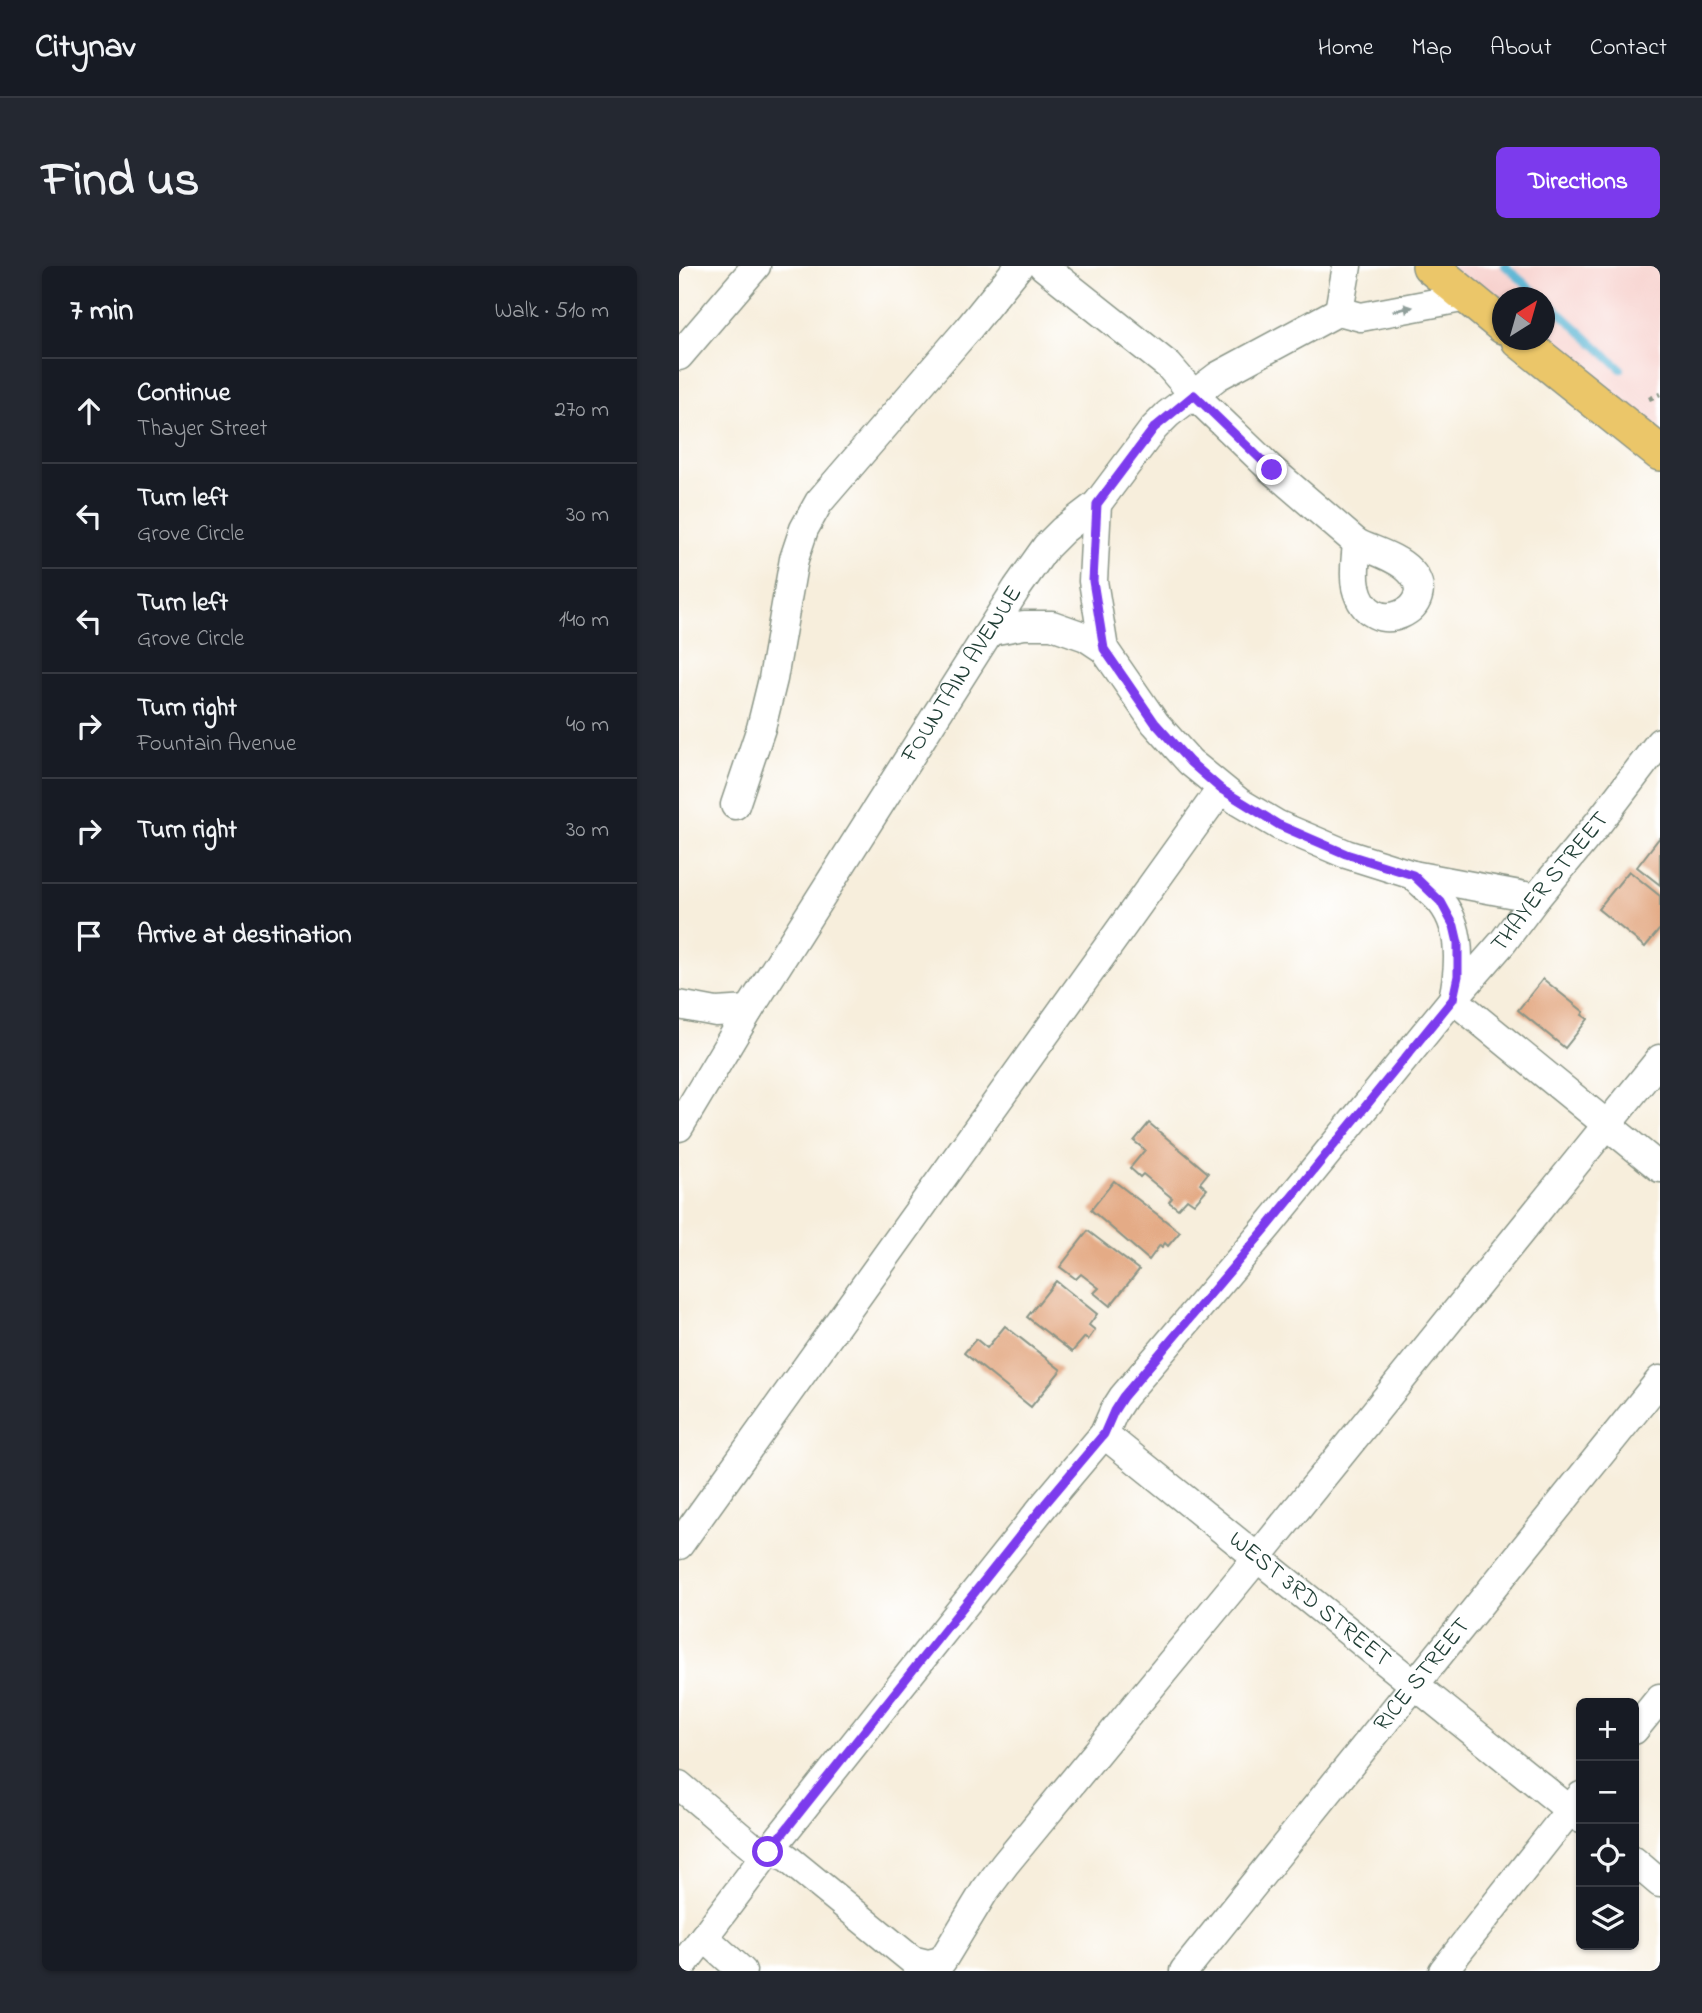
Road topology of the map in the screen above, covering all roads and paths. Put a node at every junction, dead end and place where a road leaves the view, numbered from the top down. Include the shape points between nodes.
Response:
1 (756, 266) edge
2 (1019, 266) edge
3 (1043, 266) edge
4 (1347, 266) edge
5 (1430, 266) edge
6 (1467, 297) junction
7 (1339, 311) junction
8 (1492, 317) edge
9 (1532, 350) edge
10 (679, 356) edge
11 (1660, 394) edge
12 (1194, 395) junction
13 (1649, 399) dead end
14 (1656, 442) edge
15 (1097, 504) junction
16 (1357, 543) dead end
17 (991, 631) junction
18 (1104, 649) junction
19 (1660, 741) edge
20 (1221, 789) junction
21 (735, 805) dead end
22 (1413, 875) junction
23 (1536, 898) junction
24 (1453, 999) junction
25 (679, 1005) edge
26 (749, 1010) junction
27 (1660, 1059) edge
28 (1607, 1124) junction
29 (679, 1127) edge
30 (1660, 1168) edge
31 (1660, 1380) edge
32 (1104, 1434) junction
33 (679, 1545) edge
34 (1257, 1558) junction
35 (1414, 1684) junction
36 (1660, 1698) edge
37 (1639, 1725) edge
38 (679, 1785) edge
39 (1576, 1807) edge
40 (1576, 1809) edge
41 (768, 1852) junction
42 (1639, 1865) edge
43 (1660, 1883) edge
44 (704, 1937) junction
45 (679, 1970) edge
46 (742, 1971) edge
47 (1184, 1971) edge
48 (1443, 1971) edge

1 - 10 street
2 - 21 street via 820,502 804,529 761,728
3 - 12 street via 1169,366
4 - 7 street
5 - 6 main road
7 -> 6 street via 1361,317
6 - 8 main road
7 - 12 street, FOUNTAIN AVENUE via 1218,376
9 - 14 main road
11 - 13 path
12 - 15 street, FOUNTAIN AVENUE via 1154,428
12 - 16 street
15 - 17 street, FOUNTAIN AVENUE via 1046,547
15 - 18 street via 1093,581
17 - 18 street via 1052,625
17 - 26 street, FOUNTAIN AVENUE
18 - 20 street via 1155,723
19 - 23 street, THAYER STREET
20 - 22 street via 1279,825 1346,854
20 - 33 street
22 - 23 street
22 - 24 street via 1441,902 1454,926 1458,976
23 - 24 street, THAYER STREET
24 - 28 street
24 - 32 street, THAYER STREET via 1123,1397
25 - 26 street via 716,1012
26 - 29 street, FOUNTAIN AVENUE
27 - 28 street
28 - 30 street
28 - 34 street
31 - 35 street, RICE STREET
32 - 34 street, WEST 3RD STREET
32 - 41 street, THAYER STREET
34 - 35 street, WEST 3RD STREET
34 - 41 street via 1005,1864 942,1961 912,1960 787,1858
35 - 39 street, WEST 3RD STREET
35 - 47 street, RICE STREET
36 - 37 street
38 - 41 street via 750,1845
40 - 48 street
41 - 44 street, THAYER STREET
42 - 43 street
44 - 45 street, THAYER STREET
44 - 46 street

